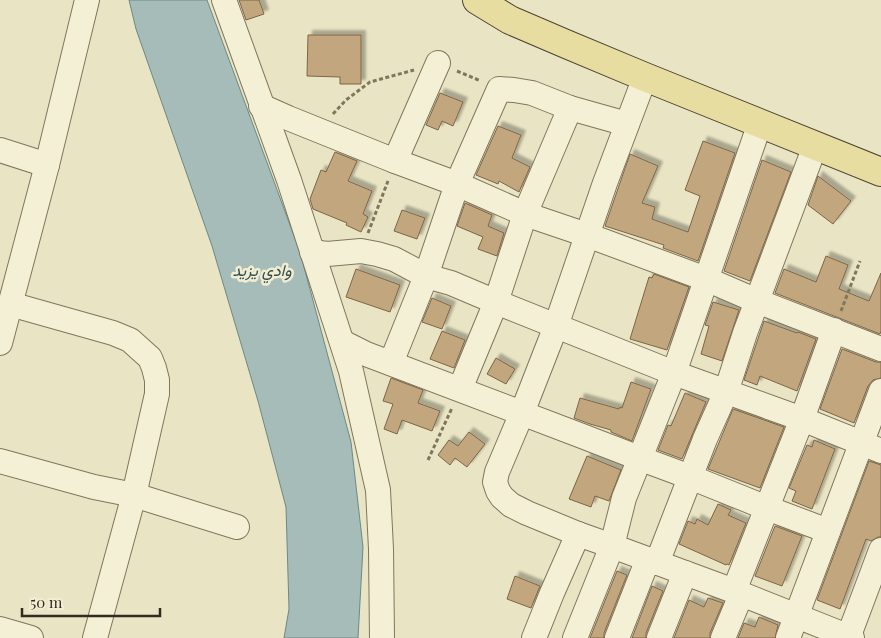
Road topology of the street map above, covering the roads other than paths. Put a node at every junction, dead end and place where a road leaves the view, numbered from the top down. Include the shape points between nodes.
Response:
1 (88, 0) edge
2 (224, 0) edge
3 (477, 0) edge
4 (438, 63) road end
5 (644, 77) junction
6 (262, 106) junction
7 (570, 108) junction
8 (760, 123) junction
9 (627, 124) junction
10 (815, 146) junction
11 (0, 150) edge
12 (395, 162) junction
13 (47, 164) junction
14 (881, 172) edge
15 (457, 184) junction
16 (525, 214) junction
17 (587, 235) junction
18 (312, 252) junction
19 (426, 276) junction
20 (706, 279) junction
21 (757, 301) junction
22 (496, 302) junction
23 (10, 304) junction
24 (556, 326) junction
25 (834, 330) junction
26 (342, 342) junction
27 (0, 343) edge
28 (881, 349) edge
29 (391, 363) junction
30 (674, 373) junction
31 (460, 389) junction
32 (881, 391) edge
33 (726, 392) junction
34 (522, 413) junction
35 (802, 419) junction
36 (871, 447) edge
37 (639, 458) junction
38 (0, 461) edge
39 (690, 476) junction
40 (134, 495) junction
41 (767, 508) junction
42 (237, 527) dead end
43 (828, 531) junction
44 (578, 534) junction
45 (612, 546) junction
46 (881, 550) edge
47 (652, 561) junction
48 (685, 573) junction
49 (737, 593) junction
50 (792, 627) edge
51 (0, 629) edge
52 (31, 638) edge
53 (95, 638) edge
54 (382, 638) edge
55 (534, 638) edge
56 (575, 638) edge
57 (616, 638) edge
58 (659, 638) edge
59 (723, 638) edge
60 (850, 638) edge

1 - 13 street
2 - 6 street
3 - 5 main road via 510,20
4 - 12 street
5 - 8 main road
5 - 9 street
6 - 12 street
6 - 18 street
7 - 9 street
7 - 15 street via 532,93 499,89
7 - 16 street
8 - 10 main road
8 - 20 street
9 - 17 street
10 - 14 main road
10 - 21 street
11 - 13 street
12 - 15 street
13 - 23 street
15 - 16 street
15 - 19 street
16 - 17 street
16 - 22 street
17 - 20 street
17 - 24 street
18 - 19 street via 361,251 377,254
18 - 26 street
19 - 22 street
19 - 29 street
20 - 21 street
20 - 30 street
21 - 25 street
21 - 33 street
22 - 24 street
22 - 31 street
23 - 27 street
23 - 40 street via 113,333 130,340 150,358 157,380 157,394
24 - 30 street
24 - 34 street
25 - 28 street
25 - 35 street
26 - 29 street
26 - 54 street via 378,490
29 - 31 street
30 - 33 street
30 - 37 street
31 - 34 street
32 - 36 street
33 - 35 street
33 - 39 street
34 - 37 street
34 - 44 street via 497,472 495,482 498,491 511,505
35 - 36 street
35 - 41 street
36 - 43 street
37 - 39 street
37 - 45 street via 624,498
38 - 40 street
39 - 41 street
39 - 47 street
40 - 42 street
40 - 53 street
41 - 43 street
41 - 49 street
43 - 50 street
44 - 45 street
44 - 55 street
45 - 47 street
45 - 56 street
46 - 60 street
47 - 48 street
47 - 57 street
48 - 49 street
48 - 58 street
49 - 50 street
49 - 59 street
50 - 60 street
51 - 52 street

